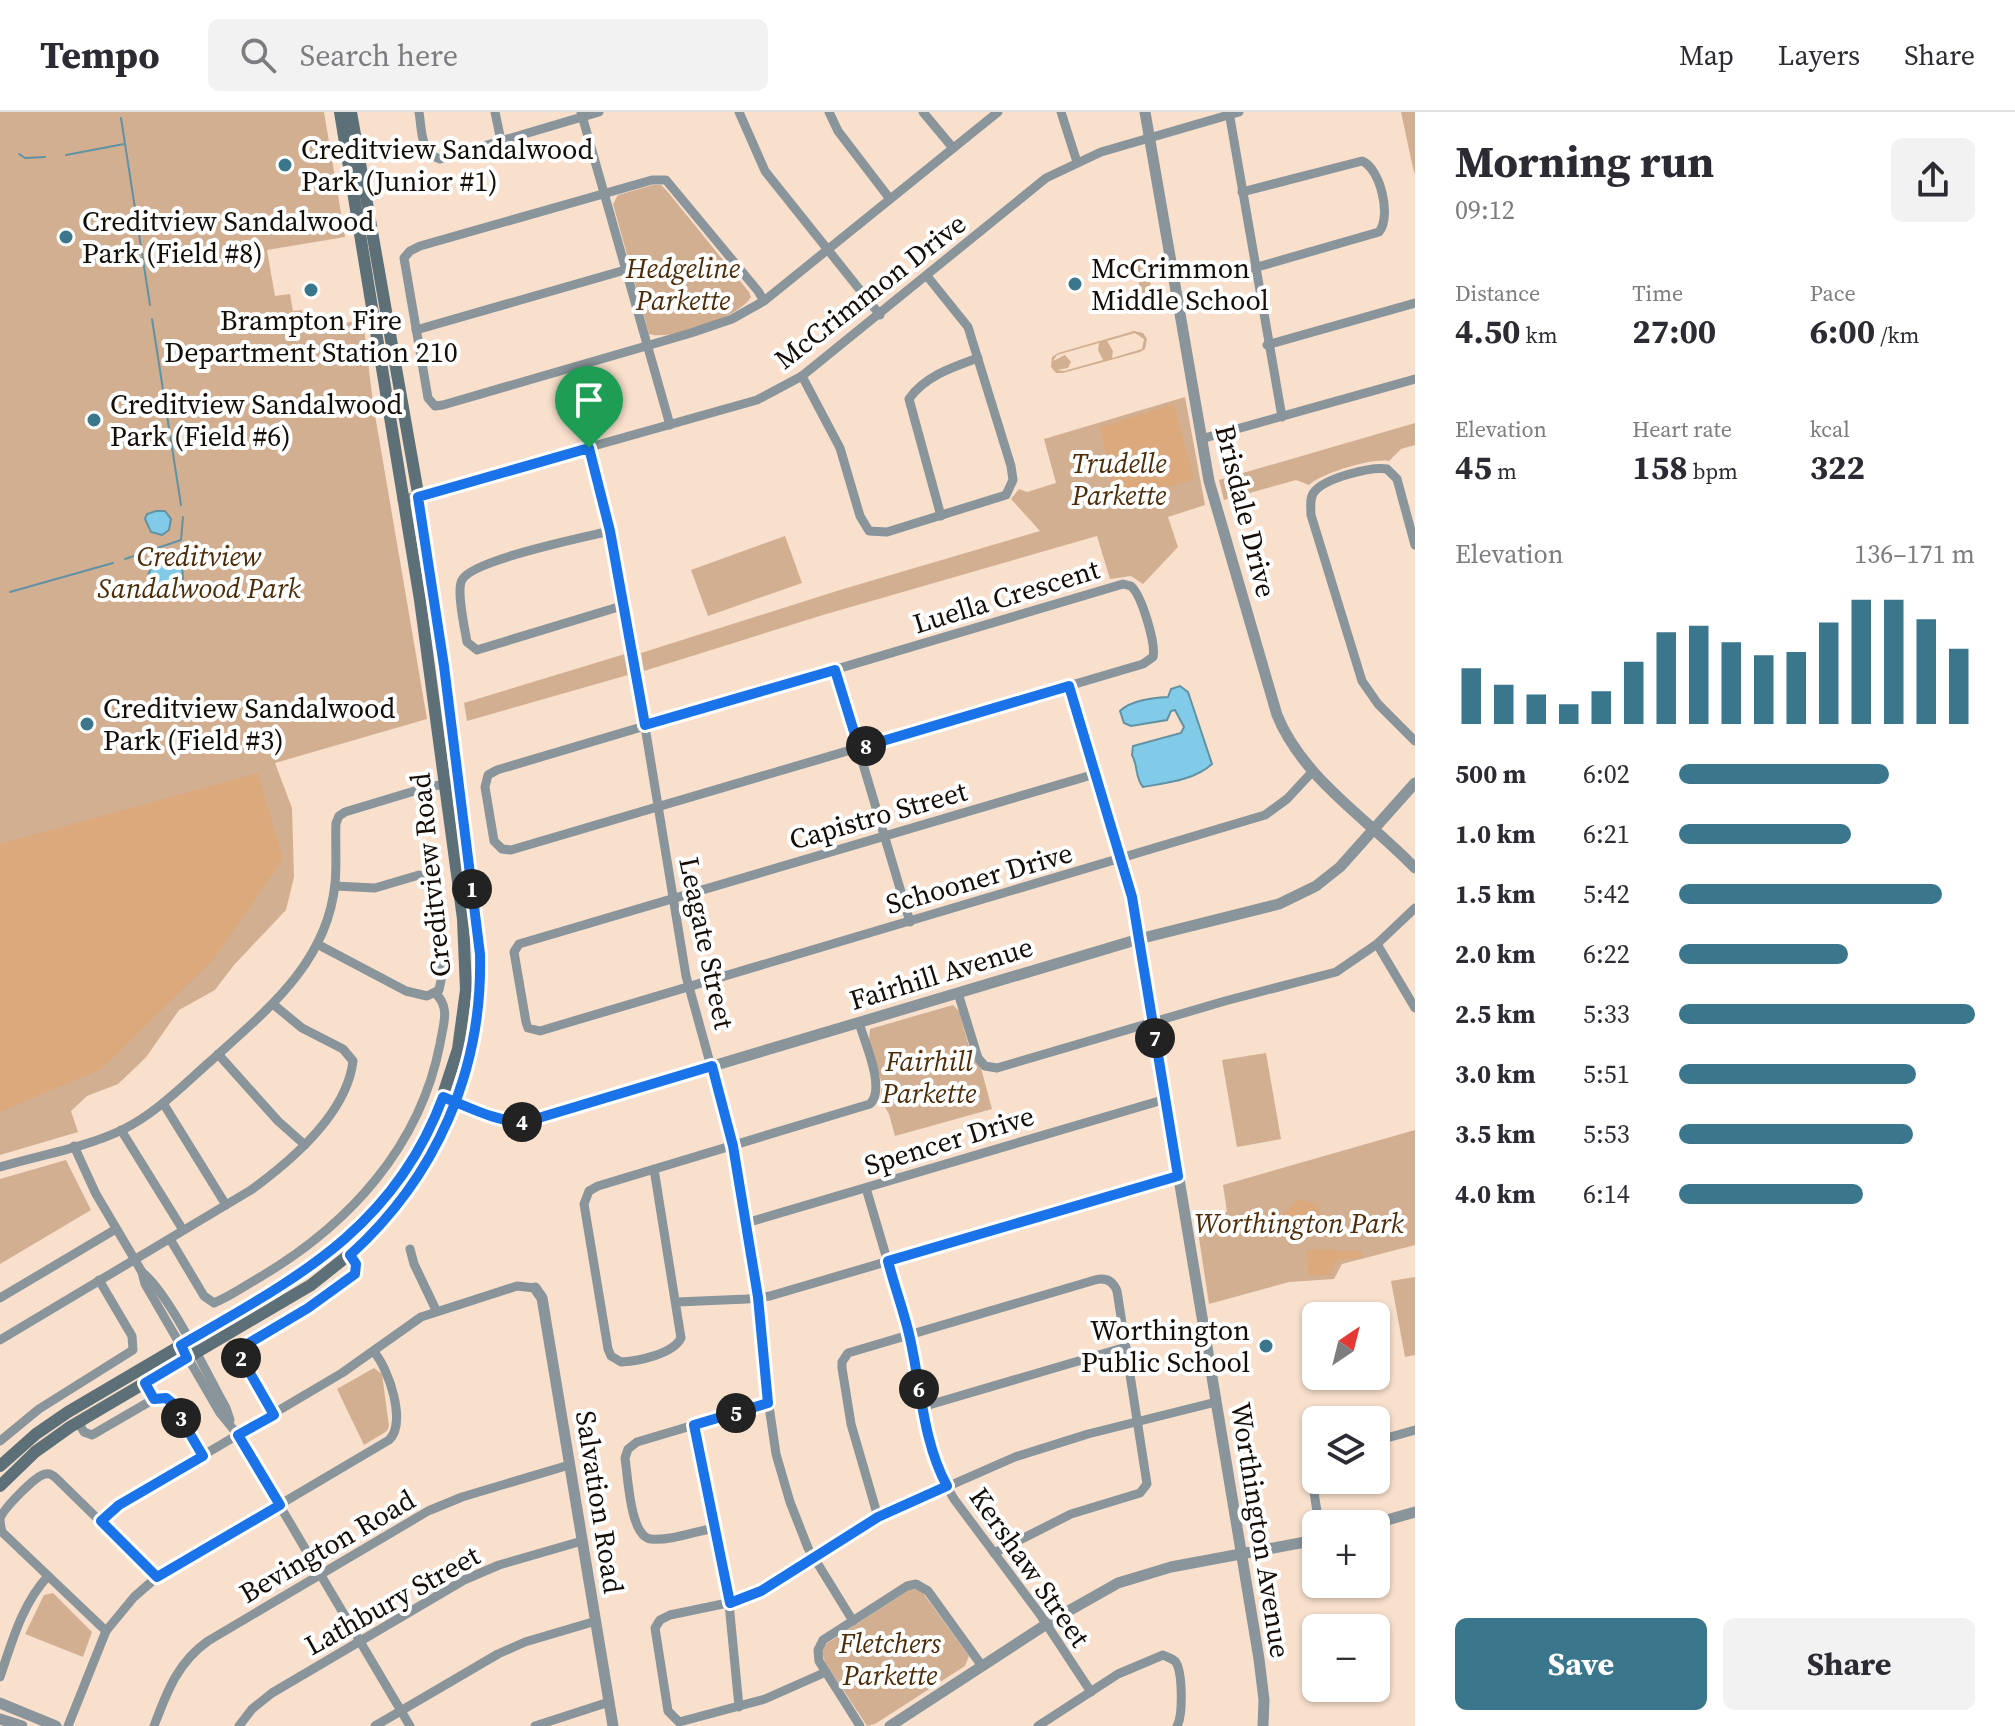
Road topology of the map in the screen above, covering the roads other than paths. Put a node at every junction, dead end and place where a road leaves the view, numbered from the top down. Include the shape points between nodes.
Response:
1 (340, 112) edge
2 (351, 112) edge
3 (419, 112) edge
4 (495, 112) edge
5 (599, 112) edge
6 (739, 112) edge
7 (829, 112) edge
8 (923, 112) edge
9 (998, 112) edge
10 (1061, 112) edge
11 (1145, 112) edge
12 (1232, 113) edge
13 (582, 115) edge
14 (1149, 138) junction
15 (501, 141) junction
16 (953, 148) junction
17 (1077, 162) junction
18 (1242, 192) junction
19 (604, 194) junction
20 (890, 199) junction
21 (829, 250) junction
22 (1254, 268) junction
23 (625, 270) junction
24 (927, 276) junction
25 (764, 301) junction
26 (1415, 303) edge
27 (880, 315) junction
28 (416, 330) junction
29 (646, 345) junction
30 (1267, 345) junction
31 (978, 358) junction
32 (802, 376) junction
33 (1415, 379) edge
34 (1282, 417) junction
35 (670, 425) junction
36 (1201, 439) junction
37 (589, 448) junction
38 (418, 497) junction
39 (402, 500) junction
40 (941, 516) junction
41 (610, 531) junction
42 (1415, 545) edge
43 (625, 605) junction
44 (835, 670) junction
45 (1069, 686) junction
46 (645, 725) junction
47 (1415, 741) edge
48 (859, 748) junction
49 (1313, 771) junction
50 (1095, 774) junction
51 (459, 783) junction
52 (1415, 783) edge
53 (445, 785) junction
54 (658, 807) junction
55 (1373, 827) junction
56 (884, 836) junction
57 (1122, 859) junction
58 (1415, 868) edge
59 (335, 886) junction
60 (673, 899) junction
61 (1415, 908) edge
62 (910, 922) junction
63 (1139, 939) junction
64 (317, 944) junction
65 (1377, 944) junction
66 (689, 987) junction
67 (435, 993) junction
68 (958, 993) junction
69 (274, 1005) junction
70 (1415, 1008) edge
71 (859, 1023) junction
72 (1153, 1023) junction
73 (218, 1054) junction
74 (712, 1066) junction
75 (443, 1097) junction
76 (1166, 1099) junction
77 (456, 1102) junction
78 (163, 1103) junction
79 (121, 1130) junction
80 (305, 1145) junction
81 (74, 1146) junction
82 (733, 1146) junction
83 (0, 1167) edge
84 (654, 1169) junction
85 (1178, 1176) junction
86 (866, 1188) junction
87 (226, 1205) junction
88 (746, 1223) junction
89 (116, 1229) junction
90 (183, 1230) junction
91 (170, 1239) junction
92 (410, 1249) dead end
93 (350, 1255) junction
94 (134, 1259) junction
95 (888, 1261) junction
96 (99, 1280) junction
97 (535, 1288) joint
98 (758, 1297) junction
99 (0, 1298) edge
100 (677, 1302) junction
101 (436, 1310) junction
102 (230, 1333) junction
103 (909, 1334) junction
104 (0, 1340) edge
105 (184, 1343) junction
106 (1126, 1347) junction
107 (239, 1349) junction
108 (374, 1352) junction
109 (191, 1356) junction
110 (145, 1383) junction
111 (154, 1399) junction
112 (1216, 1402) junction
113 (768, 1403) junction
114 (922, 1407) junction
115 (274, 1415) junction
116 (1139, 1420) junction
117 (78, 1422) junction
118 (694, 1425) junction
119 (1415, 1430) edge
120 (238, 1435) junction
121 (1390, 1437) edge
122 (0, 1441) edge
123 (203, 1456) junction
124 (569, 1465) junction
125 (0, 1466) edge
126 (0, 1486) edge
127 (947, 1486) junction
128 (280, 1505) junction
129 (1415, 1512) edge
130 (878, 1517) junction
131 (1390, 1519) edge
132 (101, 1521) junction
133 (715, 1528) junction
134 (582, 1541) junction
135 (1302, 1542) edge
136 (994, 1553) junction
137 (1241, 1553) junction
138 (813, 1558) junction
139 (321, 1574) junction
140 (48, 1576) junction
141 (157, 1577) junction
142 (730, 1603) junction
143 (596, 1621) junction
144 (853, 1621) junction
145 (1046, 1624) junction
146 (106, 1631) junction
147 (361, 1640) junction
148 (2, 1666) edge
149 (982, 1666) junction
150 (826, 1672) junction
151 (0, 1677) edge
152 (1091, 1692) junction
153 (609, 1702) junction
154 (0, 1703) edge
155 (739, 1707) junction
156 (401, 1711) junction
157 (0, 1719) edge
158 (559, 1722) edge
159 (22, 1726) edge
160 (56, 1726) edge
161 (68, 1726) edge
162 (154, 1726) edge
163 (239, 1726) edge
164 (375, 1726) edge
165 (410, 1726) edge
166 (535, 1726) edge
167 (613, 1726) edge
168 (860, 1726) edge
169 (890, 1726) edge
170 (1038, 1726) edge
171 (1177, 1726) edge
172 (1263, 1726) edge

1 - 39 main road, Creditview Road
2 - 38 main road, Creditview Road
3 - 15 street via 431,156 440,159
4 - 15 street
5 - 13 street
6 - 21 street via 765,171
7 - 20 street
8 - 16 street
9 - 16 street
10 - 17 street
11 - 14 street, Brisdale Drive
12 - 14 street, McCrimmon Drive
12 - 18 street
13 - 15 street
13 - 19 street
14 - 17 street, McCrimmon Drive
14 - 36 street, Brisdale Drive
16 - 20 street
17 - 24 street, McCrimmon Drive via 1046,178
18 - 22 street
18 - 22 street via 1362,161 1375,169 1386,212 1379,232
19 - 23 street
19 - 25 street via 666,180
19 - 28 street via 410,251 404,264
20 - 21 street
21 - 25 street
21 - 27 street
22 - 30 street
23 - 28 street
23 - 29 street
24 - 27 street, McCrimmon Drive
24 - 31 street via 968,327
25 - 29 street via 732,319
26 - 30 street
27 - 32 street, McCrimmon Drive
28 - 29 street via 428,398 435,406
29 - 35 street
30 - 34 street
31 - 40 street via 944,370 909,399
31 - 40 street via 1011,466 1012,487 1001,497
32 - 35 street, McCrimmon Drive via 757,400
32 - 40 street via 840,448 869,531 887,532
33 - 34 street
34 - 36 street
35 - 37 street, McCrimmon Drive
36 - 49 street, Brisdale Drive via 1274,708 1292,746
37 - 38 street, McCrimmon Drive
37 - 41 street, Leagate Street
38 - 39 street, McCrimmon Drive
38 - 51 main road, Creditview Road
39 - 53 main road, Creditview Road
41 - 43 street, Leagate Street
41 - 43 street via 469,571 460,585 467,642 477,650
42 - 47 street via 1397,479 1387,469 1372,468 1331,481 1311,498 1311,515 1362,681
43 - 46 street, Leagate Street
44 - 45 street, Luella Crescent via 1116,586 1131,586 1139,596 1153,657
44 - 46 street, Luella Crescent
44 - 48 street
45 - 48 street, Luella Crescent
45 - 50 street, Worthington Avenue
46 - 54 street, Leagate Street
46 - 54 street, Luella Crescent via 497,770 488,775 485,787 494,841 502,849
48 - 54 street, Luella Crescent
48 - 56 street
49 - 55 street, Brisdale Drive
49 - 57 street, Schooner Drive via 1265,815
50 - 56 street, Capistro Street
50 - 57 street, Worthington Avenue
51 - 53 street
51 - 77 main road, Creditview Road via 480,968 474,1041
52 - 55 street, Fairhill Avenue
53 - 59 street via 339,816
53 - 75 main road, Creditview Road via 466,979 462,1029
54 - 60 street, Leagate Street
55 - 58 street, Brisdale Drive
55 - 63 street, Fairhill Avenue via 1340,867 1279,904
56 - 60 street, Capistro Street
56 - 62 street
57 - 62 street, Schooner Drive
57 - 63 street, Worthington Avenue
59 - 64 street
59 - 67 street via 375,888 419,875 429,878 441,959
60 - 66 street, Leagate Street
60 - 66 street, Capistro Street via 519,944 514,952 526,1022 540,1031
61 - 65 street
62 - 66 street, Schooner Drive
63 - 68 street, Fairhill Avenue
63 - 72 street, Worthington Avenue
64 - 67 street via 406,991
64 - 69 street
65 - 70 street
65 - 72 street via 1336,972
66 - 74 street, Leagate Street
67 - 91 street via 445,1010 424,1097 388,1165 341,1219 302,1251 214,1303 204,1296
68 - 71 street, Fairhill Avenue
68 - 72 street via 978,1058 993,1068
69 - 73 street
69 - 80 street via 302,1028 343,1049 353,1061 339,1099
71 - 74 street, Fairhill Avenue
71 - 82 street via 878,1088 875,1100
72 - 76 street, Worthington Avenue
73 - 78 street
73 - 80 street
74 - 77 street, Fairhill Avenue via 525,1122 498,1119
74 - 82 street, Leagate Street
75 - 77 street, Fairhill Avenue
75 - 105 main road, Creditview Road via 411,1162 363,1224 309,1268
76 - 85 street, Worthington Avenue
76 - 86 street, Spencer Drive
77 - 93 main road, Creditview Road via 415,1182
78 - 79 street
78 - 87 street
79 - 81 street
79 - 90 street
80 - 87 street via 279,1170
81 - 83 street
81 - 89 street
82 - 84 street
82 - 88 street, Leagate Street
84 - 100 street
84 - 100 street via 594,1187 585,1198 610,1354 624,1362 674,1347 682,1334
85 - 95 street
85 - 112 street, Worthington Avenue
86 - 88 street, Spencer Drive
86 - 95 street, Kershaw Street
87 - 90 street
88 - 98 street, Leagate Street
89 - 94 street
89 - 99 street
90 - 91 street
91 - 94 street
92 - 101 street
93 - 102 main road, Creditview Road
93 - 107 street via 357,1268 353,1277
94 - 96 street
94 - 105 street
95 - 98 street
95 - 103 street, Kershaw Street
96 - 104 street
96 - 122 street via 132,1336 133,1350 39,1409
97 - 101 street via 517,1286
97 - 124 street, Salvation Road via 542,1298
98 - 100 street
98 - 113 street, Leagate Street
101 - 108 street
102 - 107 street
102 - 109 main road, Creditview Road
103 - 106 street via 1101,1278 1117,1291
103 - 114 street, Kershaw Street
103 - 130 street via 852,1351 842,1362 851,1424
105 - 109 street
105 - 125 main road, Creditview Road via 53,1422
106 - 114 street
106 - 116 street
107 - 115 street
108 - 115 street
108 - 128 street via 386,1368 398,1420 396,1434
109 - 110 main road, Creditview Road
109 - 120 street
110 - 111 street
110 - 117 main road, Creditview Road
111 - 117 street via 92,1435
111 - 123 street via 171,1402
112 - 116 street
112 - 137 street, Worthington Avenue
113 - 118 street
113 - 138 street, Leagate Street via 781,1472
114 - 127 street, Kershaw Street
115 - 120 street
116 - 127 street via 1032,1451
116 - 136 street via 1145,1489 1071,1514
117 - 126 main road, Creditview Road via 35,1452
118 - 133 street
118 - 133 street via 637,1442 626,1452 636,1526 643,1536 655,1539
119 - 121 street
120 - 123 street
120 - 128 street
123 - 132 street
124 - 134 street, Salvation Road
124 - 139 street, Bevington Road via 428,1511
127 - 130 street
127 - 136 street, Kershaw Street
128 - 139 street
128 - 141 street
129 - 131 street
130 - 138 street
132 - 140 street via 51,1474 41,1475 23,1491 2,1514 0,1526
132 - 141 street
133 - 142 street
134 - 143 street, Salvation Road
134 - 147 street, Lathbury Street via 480,1572
135 - 137 street
136 - 145 street, Kershaw Street
137 - 145 street via 1134,1577
137 - 172 street, Worthington Avenue via 1261,1678
138 - 142 street via 761,1591
138 - 144 street, Leagate Street
139 - 147 street
139 - 162 street, Bevington Road via 191,1654 171,1681
140 - 146 street
140 - 148 street via 25,1612
141 - 146 street
142 - 155 street
142 - 155 street via 664,1617 655,1633 672,1718 685,1723
143 - 153 street, Salvation Road
143 - 156 street via 508,1649
144 - 149 street via 916,1584 928,1591
144 - 150 street via 819,1645 817,1656
145 - 149 street
145 - 152 street, Kershaw Street
146 - 161 street
147 - 156 street
147 - 163 street, Lathbury Street via 272,1693
148 - 151 street
149 - 169 street
150 - 155 street
150 - 168 street
152 - 170 street
152 - 171 street via 1140,1663 1167,1656 1178,1668 1182,1714
153 - 158 street
153 - 167 street, Salvation Road
154 - 160 street
156 - 164 street
156 - 165 street
157 - 159 street
158 - 166 street

